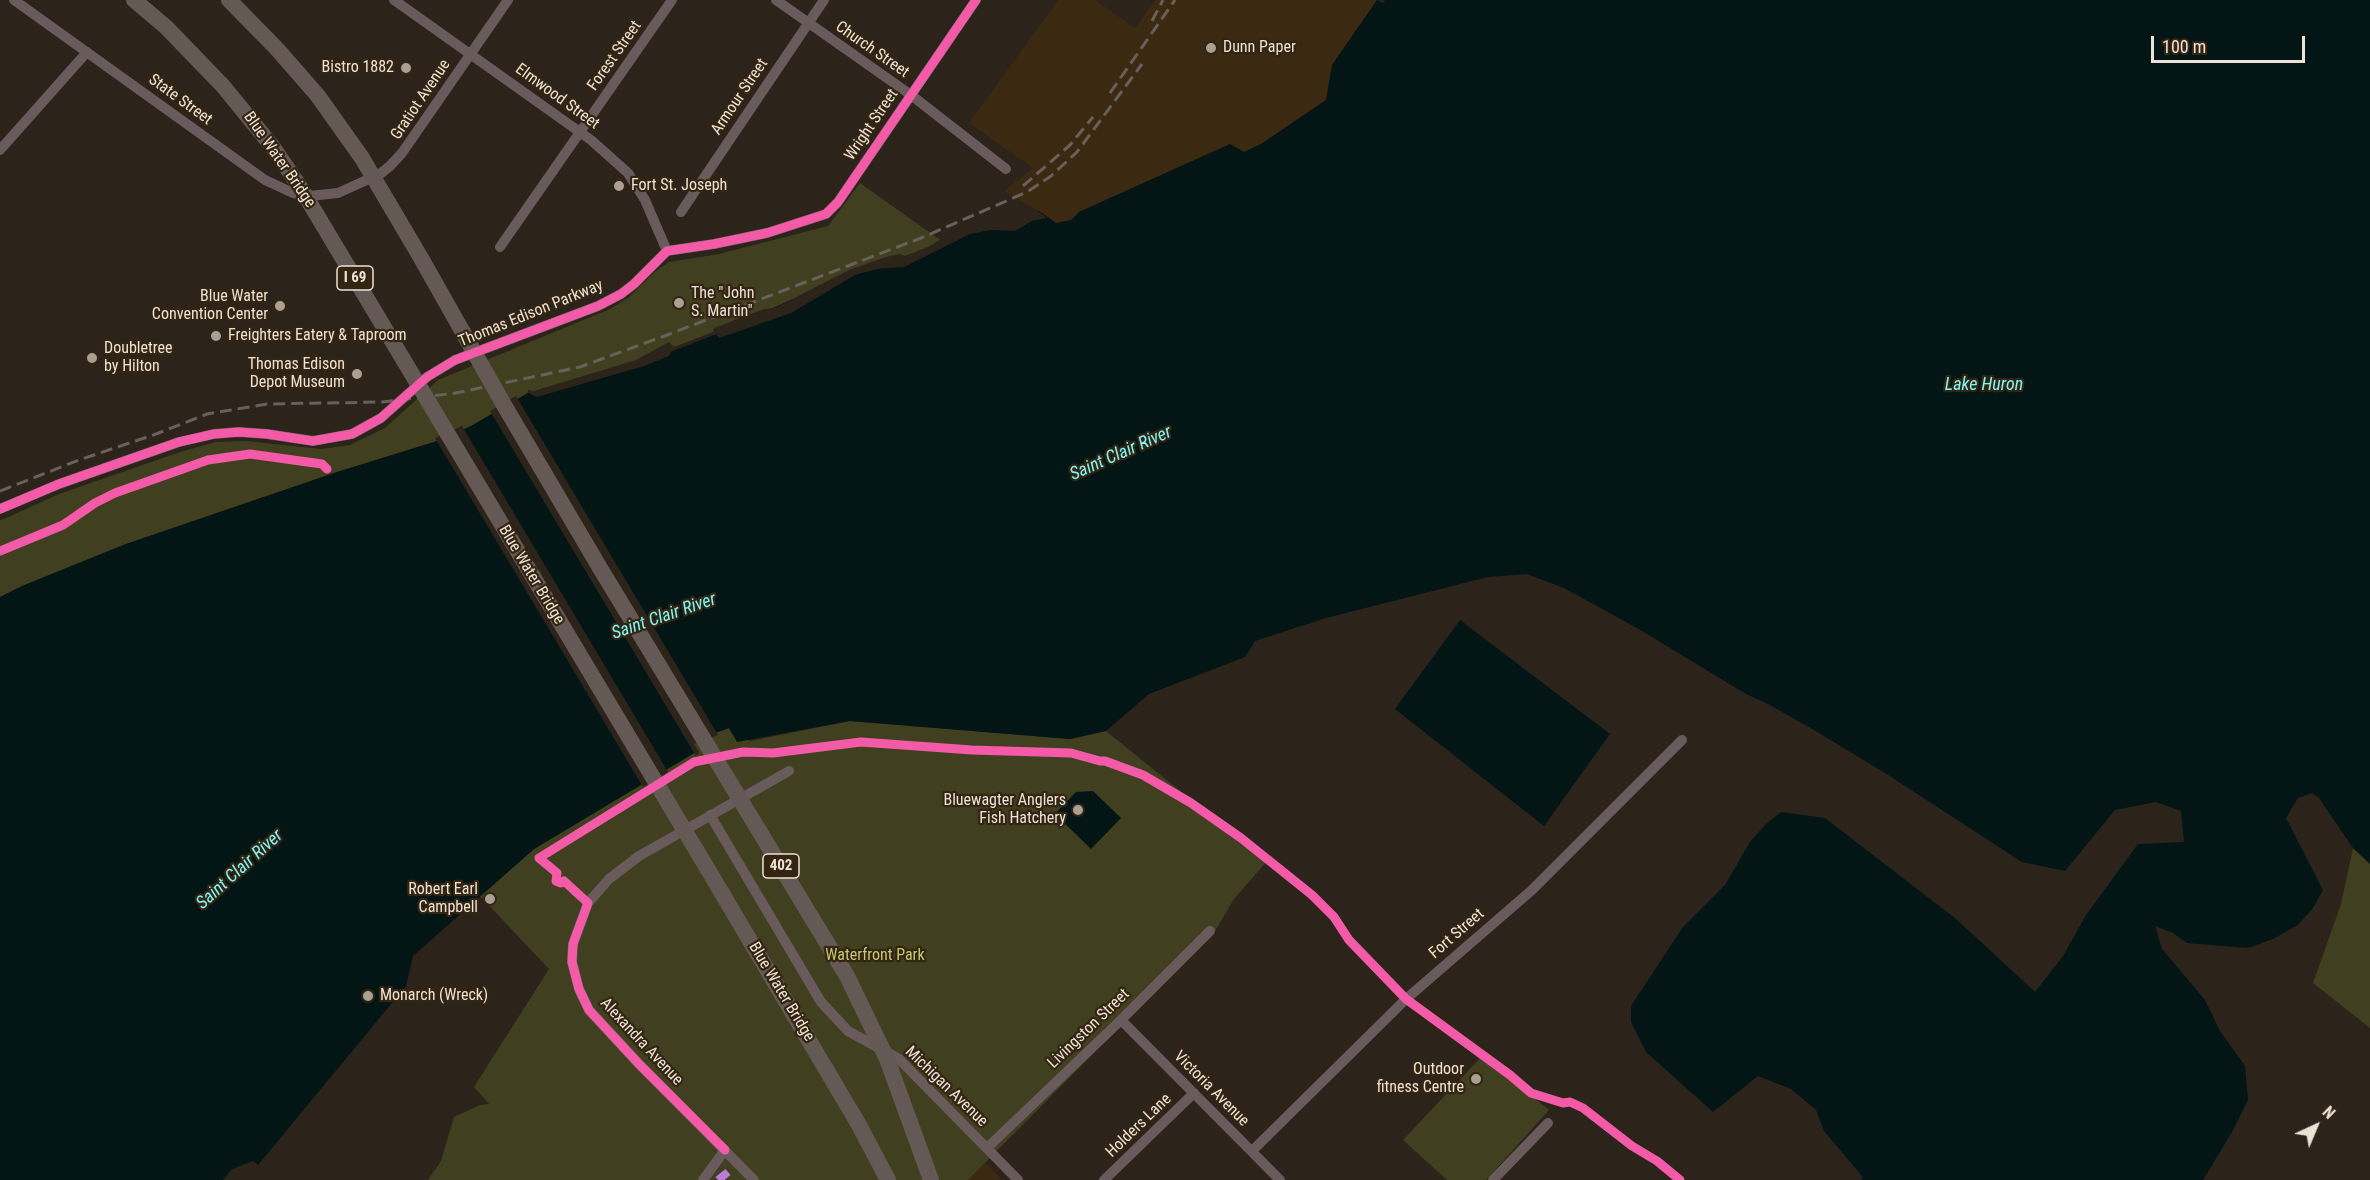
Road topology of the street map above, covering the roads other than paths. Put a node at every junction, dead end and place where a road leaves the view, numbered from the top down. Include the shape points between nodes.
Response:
1 (14, 0) edge
2 (134, 0) edge
3 (229, 0) edge
4 (394, 0) edge
5 (508, 0) edge
6 (672, 0) edge
7 (776, 0) edge
8 (824, 0) edge
9 (976, 0) edge
10 (808, 23) junction
11 (87, 52) junction
12 (470, 54) junction
13 (911, 95) junction
14 (580, 133) junction
15 (0, 150) edge
16 (1006, 169) dead end
17 (338, 193) joint
18 (681, 212) dead end
19 (500, 247) dead end
20 (667, 251) junction
21 (0, 509) edge
22 (1682, 740) dead end
23 (789, 771) dead end
24 (711, 815) junction
25 (1210, 931) dead end
26 (1121, 1020) junction
27 (1194, 1093) junction
28 (1548, 1123) dead end
29 (987, 1148) junction
30 (725, 1150) junction
31 (1252, 1151) junction
32 (703, 1180) edge
33 (754, 1180) edge
34 (888, 1180) edge
35 (931, 1180) edge
36 (1018, 1180) edge
37 (1104, 1180) edge
38 (1280, 1180) edge
39 (1493, 1180) edge

1 - 11 street, State Street
2 - 34 highway, Blue Water Bridge / I 69, bridge via 193,54 242,108 328,232 799,1020
3 - 35 highway, 402, bridge via 297,71 362,158 600,568 847,976 887,1059
4 - 12 street, Elmwood Street
5 - 12 street, Gratiot Avenue
6 - 14 street, Forest Street
7 - 10 street, Church Street
8 - 10 street, Armour Street
9 - 13 street, Wright Street
10 - 13 street, Church Street
10 - 18 street, Armour Street
11 - 15 street
11 - 17 street, State Street via 265,180 293,193
12 - 14 street, Elmwood Street
12 - 17 street, Gratiot Avenue via 402,153 380,174
13 - 16 street, Church Street
13 - 20 street, Wright Street via 826,214 767,233
14 - 19 street, Forest Street
14 - 20 street, Elmwood Street via 628,173 645,200
20 - 21 street, Thomas Edison Parkway via 634,284 601,305 455,360 427,377 381,418 352,434 313,441 239,432 214,434 59,484
22 - 31 street, Fort Street via 1538,884 1406,999
23 - 24 street, Alexandra Avenue
24 - 29 street, Michigan Avenue via 821,1002 848,1031 899,1059
24 - 30 street, Alexandra Avenue via 639,856 609,879 588,903 573,944 572,962 589,1010
25 - 26 street, Livingston Street
26 - 27 street, Victoria Avenue
26 - 29 street, Livingston Street
27 - 31 street, Victoria Avenue
27 - 37 street, Holders Lane
28 - 39 street
29 - 36 street, Michigan Avenue
30 - 32 street
30 - 33 street, Alexandra Avenue
31 - 38 street, Victoria Avenue

